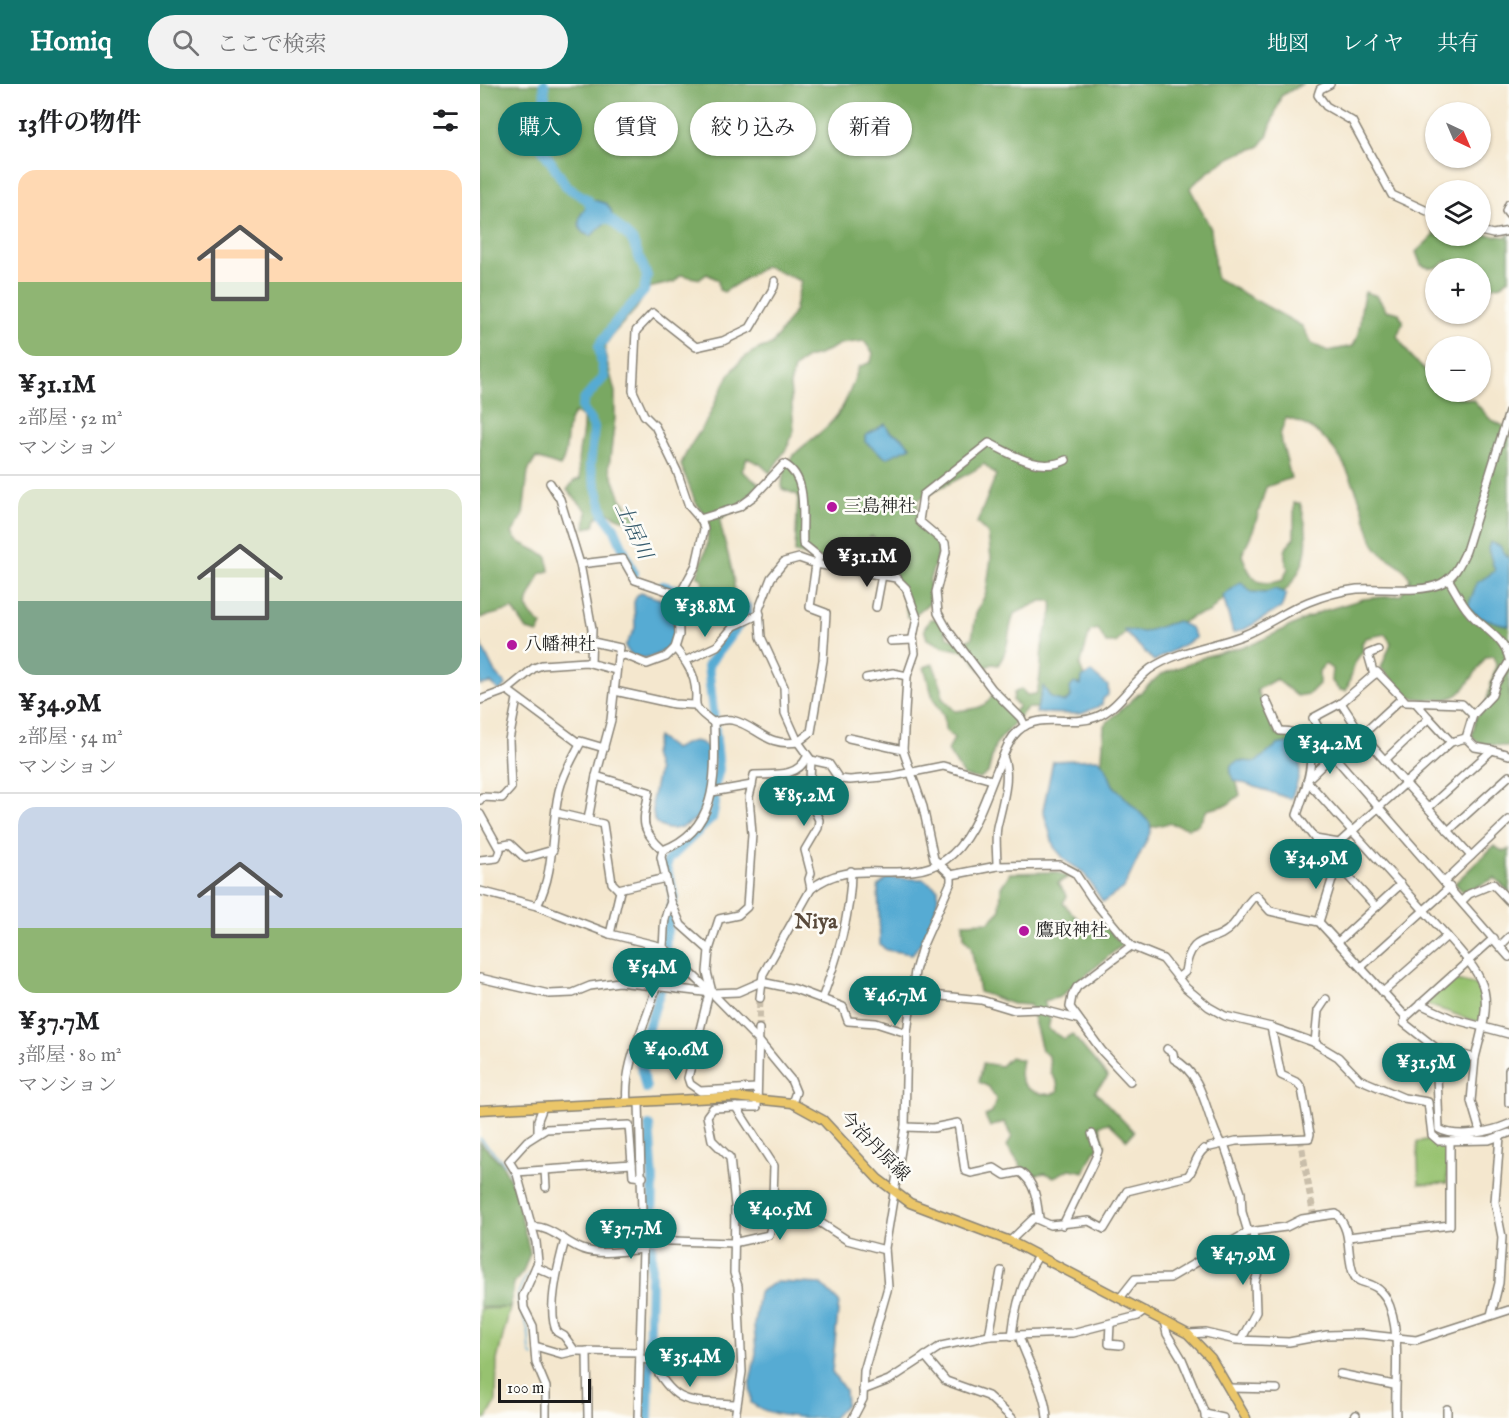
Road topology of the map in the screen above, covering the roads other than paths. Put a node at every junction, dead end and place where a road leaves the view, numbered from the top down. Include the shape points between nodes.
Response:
1 (1330, 84) edge
2 (1509, 204) edge
3 (1425, 211) edge
4 (1509, 215) edge
5 (1509, 231) edge
6 (1491, 234) edge
7 (775, 281) dead end
8 (1509, 412) edge
9 (1066, 460) dead end
10 (550, 483) dead end
11 (700, 519) junction
12 (580, 564) junction
13 (816, 564) junction
14 (882, 574) junction
15 (1448, 579) junction
16 (679, 595) junction
17 (876, 607) dead end
18 (760, 614) junction
19 (913, 640) junction
20 (560, 641) dead end
21 (891, 641) dead end
22 (593, 644) junction
23 (675, 648) junction
24 (1378, 650) dead end
25 (618, 657) junction
26 (1509, 660) edge
27 (685, 661) junction
28 (591, 663) junction
29 (615, 670) junction
30 (1374, 675) junction
31 (907, 676) junction
32 (866, 678) dead end
33 (507, 690) junction
34 (615, 691) junction
35 (1402, 698) junction
36 (517, 699) junction
37 (480, 700) edge
38 (1266, 700) dead end
39 (1341, 703) junction
40 (1416, 703) junction
41 (694, 705) junction
42 (1473, 716) junction
43 (1429, 718) junction
44 (713, 722) junction
45 (1025, 726) junction
46 (1362, 735) junction
47 (849, 738) dead end
48 (1467, 738) junction
49 (580, 741) junction
50 (798, 742) junction
51 (1451, 742) junction
52 (604, 748) junction
53 (903, 750) junction
54 (1492, 750) junction
55 (1333, 755) junction
56 (1509, 755) edge
57 (1003, 757) junction
58 (809, 759) junction
59 (1385, 760) junction
60 (912, 772) junction
61 (596, 776) junction
62 (1509, 776) edge
63 (1308, 779) junction
64 (992, 780) junction
65 (1406, 783) junction
66 (752, 785) junction
67 (712, 792) junction
68 (480, 800) edge
69 (1379, 807) junction
70 (1428, 808) junction
71 (557, 813) junction
72 (480, 814) edge
73 (588, 820) junction
74 (1509, 820) edge
75 (1353, 830) junction
76 (1448, 831) junction
77 (1339, 843) junction
78 (499, 846) junction
79 (553, 850) junction
80 (663, 850) junction
81 (1471, 856) junction
82 (480, 860) edge
83 (939, 863) junction
84 (1337, 864) junction
85 (998, 866) junction
86 (851, 871) junction
87 (951, 875) junction
88 (666, 878) junction
89 (1401, 884) junction
90 (1447, 884) junction
91 (618, 889) junction
92 (811, 889) junction
93 (480, 891) edge
94 (1461, 901) junction
95 (1509, 901) edge
96 (671, 902) junction
97 (537, 906) junction
98 (1376, 908) junction
99 (1424, 911) junction
100 (1319, 922) junction
101 (610, 934) junction
102 (1447, 936) junction
103 (1494, 938) junction
104 (1509, 938) edge
105 (1338, 942) junction
106 (1501, 945) junction
107 (1131, 946) junction
108 (663, 947) junction
109 (709, 950) junction
110 (1509, 957) edge
111 (1469, 961) junction
112 (1361, 967) junction
113 (1179, 977) junction
114 (480, 978) edge
115 (761, 982) junction
116 (656, 987) junction
117 (1383, 992) junction
118 (710, 993) junction
119 (912, 993) junction
120 (760, 998) tunnel mouth
121 (822, 999) junction
122 (1326, 999) dead end
123 (1420, 1004) junction
124 (1406, 1017) junction
125 (1077, 1019) junction
126 (1483, 1026) junction
127 (1270, 1027) junction
128 (759, 1029) tunnel mouth
129 (907, 1033) junction
130 (1509, 1034) edge
131 (758, 1040) junction
132 (1315, 1043) junction
133 (1436, 1048) junction
134 (1167, 1049) dead end
135 (1475, 1058) junction
136 (1509, 1070) edge
137 (1130, 1081) dead end
138 (756, 1092) junction
139 (627, 1102) junction
140 (639, 1102) junction
141 (792, 1103) junction
142 (1509, 1103) edge
143 (543, 1107) junction
144 (736, 1107) junction
145 (480, 1110) edge
146 (1509, 1124) edge
147 (905, 1127) junction
148 (1480, 1131) junction
149 (538, 1133) junction
150 (1509, 1133) edge
151 (1092, 1134) dead end
152 (1500, 1136) junction
153 (1449, 1142) junction
154 (1223, 1144) junction
155 (632, 1164) junction
156 (545, 1170) junction
157 (516, 1172) junction
158 (643, 1177) junction
159 (546, 1186) dead end
160 (894, 1193) junction
161 (776, 1210) junction
162 (1039, 1218) junction
163 (1063, 1225) junction
164 (531, 1227) junction
165 (1251, 1232) junction
166 (1348, 1237) junction
167 (565, 1240) junction
168 (646, 1240) junction
169 (1010, 1241) junction
170 (735, 1242) junction
171 (644, 1249) junction
172 (885, 1250) junction
173 (1038, 1256) junction
174 (536, 1267) junction
175 (1001, 1271) dead end
176 (556, 1276) junction
177 (1120, 1298) junction
178 (1509, 1310) edge
179 (1145, 1311) junction
180 (1491, 1315) junction
181 (1164, 1321) junction
182 (1110, 1324) junction
183 (1188, 1334) junction
184 (989, 1336) junction
185 (1015, 1336) junction
186 (1395, 1338) junction
187 (1241, 1340) junction
188 (1120, 1345) dead end
189 (535, 1346) junction
190 (575, 1351) junction
191 (587, 1351) junction
192 (926, 1356) junction
193 (644, 1357) junction
194 (1340, 1374) dead end
195 (1394, 1385) junction
196 (1230, 1388) junction
197 (1277, 1389) dead end
198 (863, 1390) junction
199 (735, 1404) junction
200 (1448, 1409) dead end
201 (1205, 1416) edge
202 (546, 1418) edge
203 (588, 1418) edge
204 (638, 1418) edge
205 (735, 1418) edge
206 (854, 1418) edge
207 (1012, 1418) edge
208 (1047, 1418) edge
209 (1223, 1418) edge
210 (1246, 1418) edge
211 (1396, 1418) edge
212 (1447, 1418) edge

1 - 3 street via 1320,89 1321,101 1352,121 1386,187 1400,201
2 - 4 street
5 - 6 street
7 - 11 street via 750,328 723,341 696,347 653,313 636,331 633,391 677,471 689,506
8 - 15 street via 1466,551
9 - 45 street via 1038,465 989,443 923,495 919,521 945,543 936,592 938,613 992,689
10 - 12 street via 560,499
11 - 13 street via 740,507 784,464 790,467 803,495 803,544 819,557
11 - 16 street via 704,529 699,557
12 - 16 street via 623,559 635,580
12 - 22 street
13 - 14 street
13 - 18 street via 799,558 784,562 764,591
13 - 50 street via 810,606 826,614 823,660 811,732
14 - 17 street
14 - 19 street via 896,578 906,588 916,618
15 - 26 street via 1467,610 1488,628
15 - 45 street via 1428,588 1356,589 1315,600 1244,634 1169,658 1097,716 1037,721
16 - 23 street
18 - 27 street via 734,626 717,646
18 - 50 street via 761,637 784,687 785,713
19 - 21 street
19 - 31 street via 915,653
20 - 22 street
22 - 25 street via 620,648
22 - 28 street
23 - 25 street via 656,662 639,663 625,655
23 - 27 street
24 - 30 street via 1368,654
25 - 29 street
26 - 42 street via 1492,695
27 - 41 street via 695,684
28 - 29 street
28 - 33 street via 542,665
29 - 34 street
30 - 35 street via 1377,672
30 - 39 street
31 - 32 street via 893,673
31 - 53 street
33 - 36 street
33 - 37 street
34 - 41 street
34 - 52 street
35 - 40 street
35 - 46 street
36 - 49 street
36 - 68 street via 509,740 511,788 502,798
38 - 63 street via 1280,731 1296,730 1304,737 1310,750
39 - 46 street
39 - 55 street via 1313,718
40 - 42 street via 1462,704
40 - 43 street
41 - 44 street
42 - 48 street
43 - 51 street
43 - 59 street
44 - 50 street via 731,719 767,739
44 - 67 street
45 - 57 street via 1016,732
46 - 59 street
47 - 53 street
48 - 51 street
48 - 54 street via 1475,747
49 - 52 street
49 - 71 street via 563,776
50 - 58 street
51 - 65 street
52 - 61 street
53 - 60 street
54 - 56 street
54 - 70 street
55 - 63 street
55 - 69 street
57 - 64 street
57 - 85 street via 1006,764 1003,812 997,828
58 - 60 street via 829,765 839,779
58 - 66 street via 784,775 754,774
58 - 92 street via 810,799 819,820 805,850
59 - 65 street
60 - 64 street via 943,766
60 - 83 street via 934,859
61 - 73 street
61 - 80 street via 649,792 643,825
62 - 76 street
63 - 75 street
63 - 77 street via 1298,816 1315,839
64 - 83 street via 963,842
65 - 69 street
65 - 70 street
66 - 67 street
66 - 109 street via 747,907 738,915 719,919
67 - 80 street via 704,817 684,837
69 - 75 street
69 - 90 street
70 - 76 street
71 - 73 street
71 - 79 street
72 - 78 street
73 - 91 street via 603,824 612,883
74 - 81 street
75 - 77 street
75 - 89 street
76 - 81 street
77 - 84 street
78 - 79 street via 510,844 525,858
78 - 82 street via 499,857
79 - 97 street via 546,889
80 - 88 street
81 - 90 street
83 - 86 street via 910,873
83 - 87 street
84 - 98 street
84 - 100 street
85 - 87 street
85 - 107 street via 1060,865 1075,873
86 - 92 street via 832,876
86 - 121 street via 843,930
87 - 119 street via 922,947
88 - 91 street
88 - 96 street
89 - 98 street
89 - 99 street
90 - 94 street
90 - 99 street
91 - 101 street
92 - 115 street
93 - 97 street
94 - 95 street via 1493,884
94 - 103 street
96 - 108 street via 664,918
96 - 109 street via 681,925
97 - 101 street
98 - 105 street
99 - 102 street
99 - 112 street
100 - 105 street
100 - 113 street via 1270,911 1256,895 1232,927 1198,944 1188,954 1185,972
101 - 108 street
102 - 111 street
102 - 117 street
103 - 106 street
103 - 111 street
104 - 106 street
105 - 112 street
106 - 110 street
107 - 113 street via 1162,959
107 - 125 street via 1077,987 1070,1007
108 - 116 street
108 - 118 street
109 - 118 street via 706,972
111 - 123 street
111 - 126 street via 1484,985 1487,1009
112 - 117 street
113 - 127 street via 1185,988 1225,1016
114 - 116 street via 549,994 573,993 619,982
115 - 118 street via 738,992
115 - 120 street
115 - 121 street
116 - 118 street
116 - 139 street via 626,1076
117 - 124 street
118 - 131 street
118 - 138 street via 688,1078 690,1084 700,1091
119 - 125 street via 981,1000 1014,1010 1039,1009
119 - 129 street
121 - 129 street via 843,1007 848,1021 876,1023
122 - 132 street via 1318,1011
123 - 124 street
123 - 126 street via 1446,1017
124 - 133 street via 1406,1027
125 - 137 street
126 - 130 street
126 - 135 street
127 - 132 street
127 - 154 street via 1281,1075 1302,1089 1309,1138
128 - 131 street
129 - 147 street
131 - 138 street
131 - 141 street via 794,1085
132 - 153 street via 1338,1057 1359,1079 1404,1098 1428,1102 1432,1135
133 - 135 street
133 - 148 street via 1439,1130 1447,1134
134 - 154 street via 1190,1071
135 - 148 street via 1471,1101
136 - 142 street
138 - 140 main road, 今治丹原線
138 - 141 main road, 今治丹原線
138 - 144 street via 757,1107
139 - 140 main road, 今治丹原線
139 - 143 main road, 今治丹原線
140 - 158 street
141 - 160 main road, 今治丹原線 via 835,1130
143 - 145 main road, 今治丹原線
143 - 149 street
144 - 161 street via 774,1166
144 - 170 street via 713,1108 707,1116 712,1140 730,1158
146 - 148 street
147 - 160 street
147 - 162 street via 933,1128 958,1123 965,1171 994,1168 1005,1174 1020,1172 1036,1194
149 - 155 street via 546,1129 629,1125
149 - 157 street via 509,1161
150 - 152 street
151 - 163 street via 1098,1151
152 - 153 street
152 - 180 street via 1495,1202 1502,1238 1499,1283
153 - 166 street via 1450,1225
154 - 163 street via 1198,1154 1188,1176 1127,1191 1104,1229 1089,1221
154 - 165 street
155 - 156 street
155 - 158 street via 633,1176
156 - 157 street
156 - 159 street
157 - 164 street
158 - 168 street
160 - 169 main road, 今治丹原線 via 926,1210
160 - 172 street
161 - 170 street via 769,1234
161 - 172 street via 813,1218 848,1240
162 - 163 street via 1050,1225
162 - 169 street via 1034,1218
164 - 167 street via 540,1226
164 - 174 street via 536,1242
165 - 166 street via 1336,1214
165 - 177 street via 1170,1278 1130,1282
165 - 187 street via 1258,1272 1256,1312
166 - 186 street via 1354,1276 1381,1289 1394,1320
167 - 171 street via 593,1252
167 - 176 street
168 - 170 street
168 - 171 street
169 - 173 main road, 今治丹原線
170 - 199 street via 742,1372
171 - 193 street
172 - 198 street via 888,1287 864,1371
173 - 177 main road, 今治丹原線
173 - 185 street via 1017,1301
174 - 176 street
174 - 189 street via 523,1296
175 - 184 street
176 - 190 street via 554,1328
177 - 179 main road, 今治丹原線
178 - 180 street
179 - 181 main road, 今治丹原線
179 - 182 street
180 - 186 street via 1416,1340
181 - 183 main road, 今治丹原線
181 - 201 street
182 - 185 street via 1072,1333
182 - 188 street via 1109,1344
183 - 187 street via 1206,1333
183 - 196 main road, 今治丹原線 via 1211,1358
184 - 185 street
184 - 192 street via 941,1346
185 - 208 street via 1046,1399
186 - 187 street via 1361,1334 1289,1342
186 - 195 street
189 - 190 street via 562,1354
189 - 202 street via 536,1362 546,1387
190 - 191 street
191 - 193 street
191 - 203 street
192 - 198 street via 889,1380
192 - 207 street via 946,1381 988,1396
193 - 199 street via 663,1382 682,1398
193 - 204 street
194 - 195 street
195 - 211 street
196 - 197 street
196 - 210 main road, 今治丹原線
198 - 206 street via 860,1410
199 - 205 street
200 - 212 street
201 - 209 street

